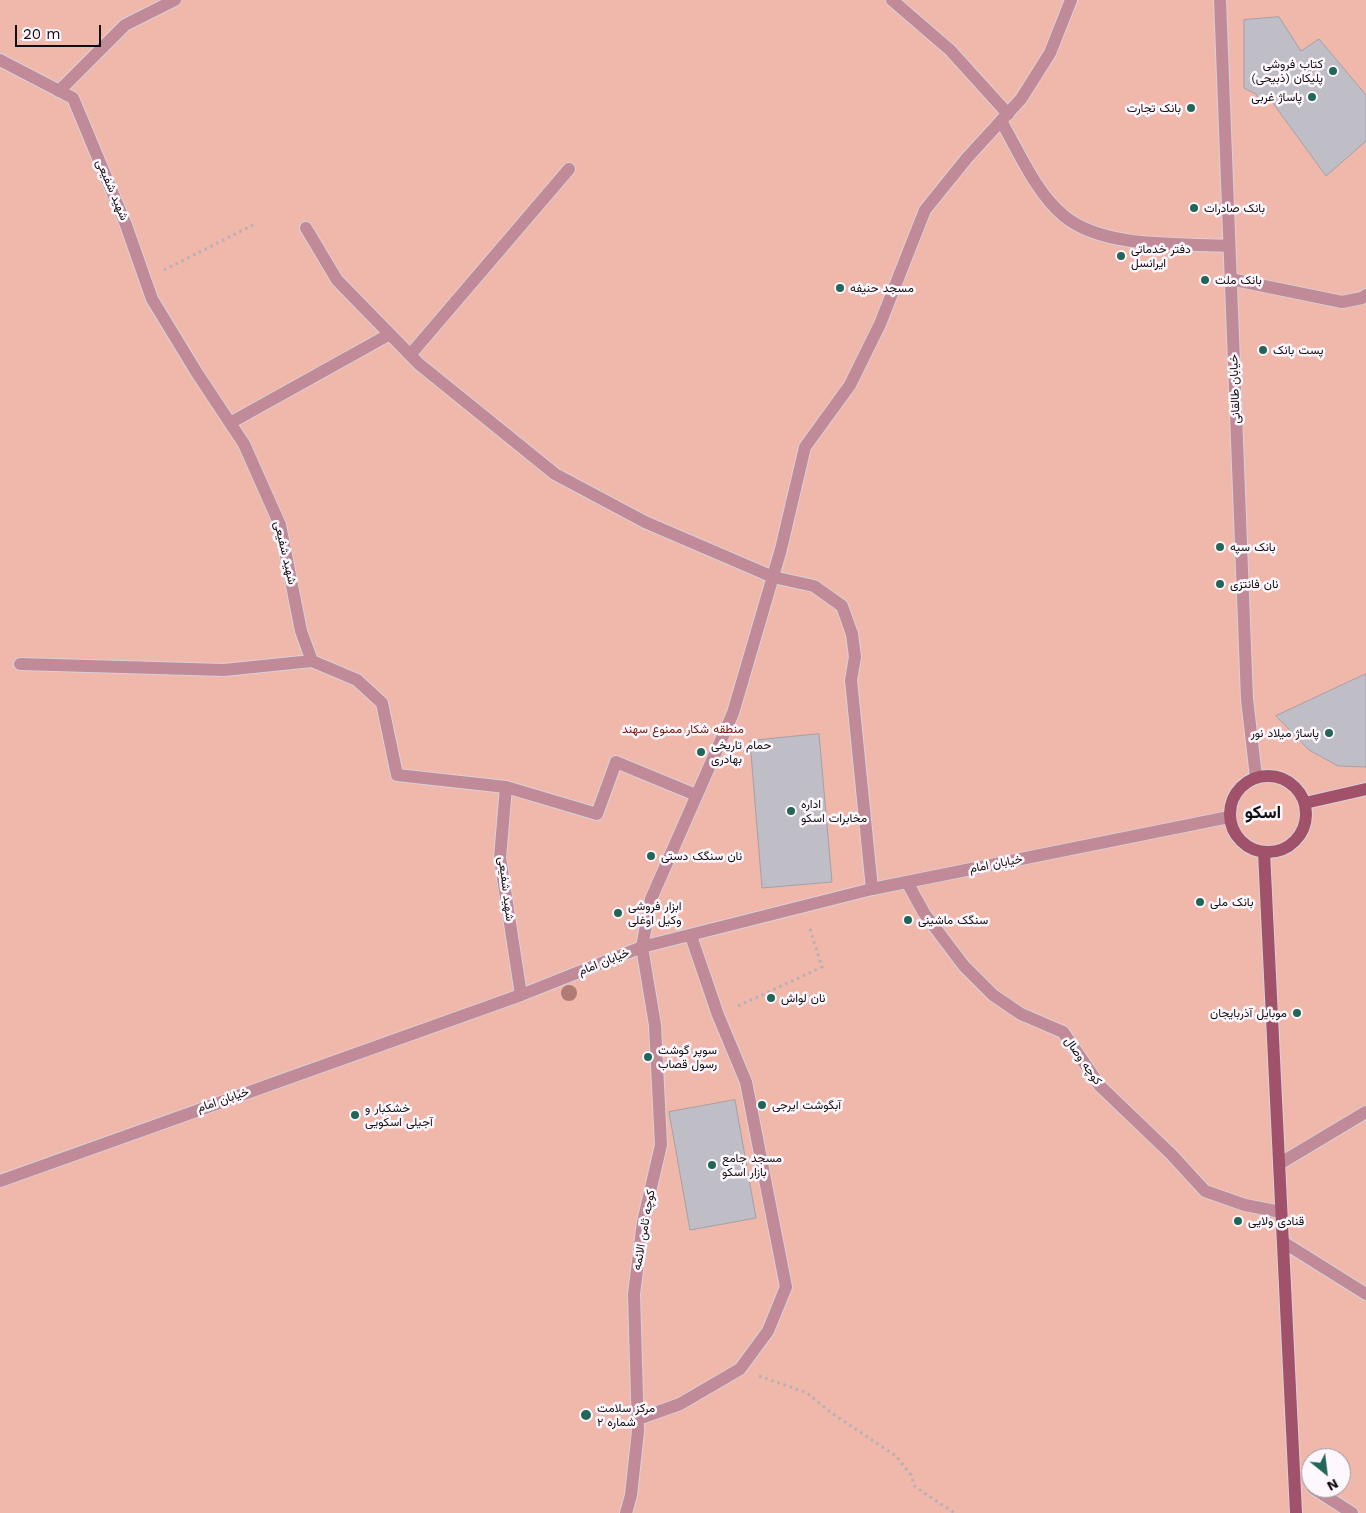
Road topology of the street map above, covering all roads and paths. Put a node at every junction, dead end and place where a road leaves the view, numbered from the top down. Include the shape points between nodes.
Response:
1 (176, 0) edge
2 (892, 0) edge
3 (1071, 0) edge
4 (1220, 0) edge
5 (0, 60) edge
6 (59, 91) junction
7 (1004, 118) junction
8 (569, 169) dead end
9 (257, 223) dead end
10 (306, 228) dead end
11 (1229, 246) junction
12 (145, 279) junction
13 (1230, 279) junction
14 (1366, 295) edge
15 (390, 334) junction
16 (410, 355) junction
17 (230, 423) junction
18 (773, 577) junction
19 (312, 660) junction
20 (20, 664) dead end
21 (1256, 777) junction
22 (506, 787) junction
23 (1366, 789) edge
24 (696, 795) junction
25 (1305, 803) junction
26 (1229, 818) junction
27 (1264, 852) junction
28 (907, 882) junction
29 (872, 889) junction
30 (802, 907) junction
31 (691, 936) junction
32 (642, 947) junction
33 (521, 995) junction
34 (718, 1015) junction
35 (1366, 1112) edge
36 (1279, 1164) junction
37 (0, 1180) edge
38 (1281, 1212) junction
39 (1283, 1242) junction
40 (1366, 1294) edge
41 (740, 1369) junction
42 (638, 1419) junction
43 (1294, 1476) junction
44 (1301, 1480) edge
45 (1329, 1498) edge
46 (626, 1513) edge
47 (955, 1513) edge
48 (1296, 1513) edge
49 (1352, 1513) edge

1 - 6 street via 125,25
2 - 7 street via 950,50
3 - 7 street, کوچه ثامن الائمه via 1050,53 1021,99
4 - 11 street, خیابان طالقانی
5 - 6 street, شهید شفیعی
6 - 12 street, شهید شفیعی via 73,98
7 - 11 street via 1040,188 1064,216 1089,231 1120,240
7 - 18 street, کوچه ثامن الائمه via 925,210 880,324 850,385 805,446
8 - 16 street
9 - 12 path
10 - 15 street via 337,280
11 - 13 street, خیابان طالقانی
12 - 17 street, شهید شفیعی via 152,299
13 - 14 street via 1342,302
13 - 21 street, خیابان طالقانی via 1247,699
15 - 16 street
15 - 17 street
16 - 18 street via 555,474 645,522
17 - 19 street, شهید شفیعی via 244,444 280,525 301,631
18 - 24 street, کوچه ثامن الائمه via 733,713
18 - 29 street via 814,586 842,606 852,634 855,657 851,680
19 - 20 street via 224,670
19 - 22 street via 357,680 382,703 397,775
21 - 25 main road via 1268,775 1286,780 1300,792
21 - 26 main road via 1244,783 1236,793 1230,804
22 - 24 street via 597,814 616,762
22 - 33 street, شهید شفیعی via 500,858
23 - 25 main road
24 - 32 street, کوچه ثامن الائمه via 651,898
25 - 27 main road via 1304,827 1298,838 1276,851
26 - 27 main road via 1240,841
26 - 28 street, خیابان امام
27 - 36 main road
28 - 29 street, خیابان امام
28 - 38 street, کوچه وصال via 924,913 964,966 993,995 1021,1014 1063,1032 1100,1086 1205,1191 1245,1205
29 - 30 street, خیابان امام
30 - 31 street, خیابان امام
30 - 34 path via 822,966
31 - 32 street, خیابان امام
31 - 34 street
32 - 33 street, خیابان امام
32 - 42 street, کوچه ثامن الائمه via 655,1025 662,1145 643,1222 634,1294
33 - 37 street, خیابان امام
34 - 41 street via 746,1082 786,1287 768,1331
35 - 36 street
36 - 38 main road
38 - 39 main road
39 - 40 street
39 - 43 main road
41 - 42 street via 680,1404
41 - 47 path via 807,1392 833,1414 896,1456 911,1475 915,1487
42 - 46 street, کوچه ثامن الائمه via 631,1495
43 - 44 street
43 - 48 main road
45 - 49 street

